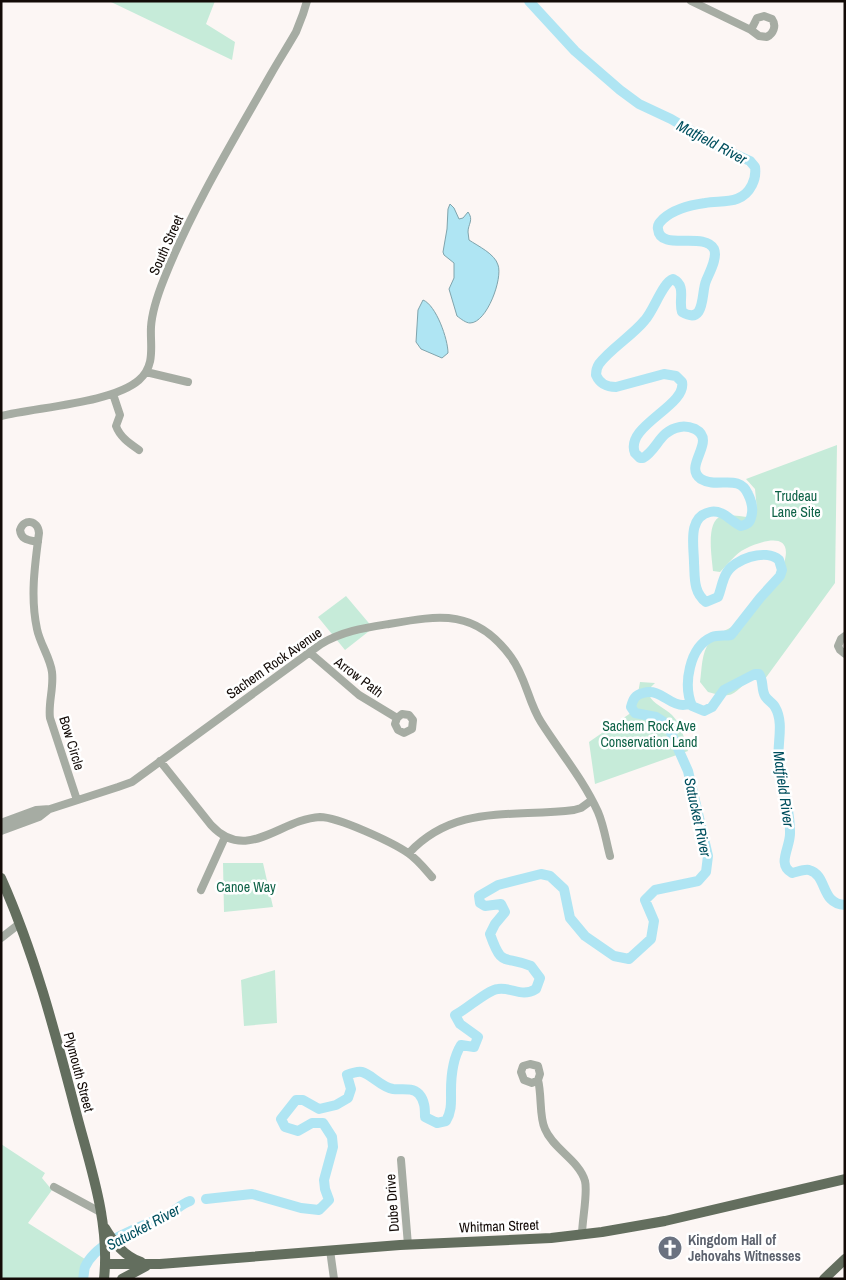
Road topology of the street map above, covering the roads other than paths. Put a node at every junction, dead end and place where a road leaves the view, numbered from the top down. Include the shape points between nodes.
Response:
1 (307, 1) edge
2 (692, 1) edge
3 (715, 1) edge
4 (710, 10) junction
5 (751, 30) dead end
6 (146, 372) junction
7 (188, 382) dead end
8 (113, 394) junction
9 (1, 416) edge
10 (139, 450) dead end
11 (38, 542) dead end
12 (845, 636) edge
13 (309, 652) junction
14 (845, 654) edge
15 (397, 718) dead end
16 (160, 762) junction
17 (77, 800) junction
18 (592, 800) junction
19 (50, 809) junction
20 (1, 823) edge
21 (1, 831) edge
22 (225, 837) junction
23 (409, 853) junction
24 (610, 856) dead end
25 (432, 877) dead end
26 (1, 878) edge
27 (201, 890) dead end
28 (19, 924) junction
29 (1, 938) edge
30 (538, 1080) dead end
31 (402, 1160) dead end
32 (845, 1179) edge
33 (54, 1187) dead end
34 (102, 1213) junction
35 (582, 1234) junction
36 (111, 1241) junction
37 (408, 1245) junction
38 (330, 1250) junction
39 (845, 1259) edge
40 (105, 1261) junction
41 (149, 1264) junction
42 (104, 1279) edge
43 (122, 1279) edge
44 (334, 1279) edge
45 (824, 1279) edge

1 - 6 street, South Street via 293,38 174,254 155,305 151,326 152,354
2 - 4 street
3 - 4 street
4 - 5 street
6 - 7 street
6 - 8 street via 136,383
8 - 9 street
8 - 10 street via 120,415 116,426 118,431
11 - 17 street, Bow Circle via 34,616 52,670 50,718
12 - 14 street via 838,646
13 - 15 street, Arrow Path via 359,695
13 - 16 street, Sachem Rock Avenue
13 - 18 street, Sachem Rock Avenue via 326,640 348,631 424,618 448,617 480,628 499,643 516,664 537,716
16 - 17 street, Sachem Rock Avenue via 125,785
16 - 22 street
17 - 19 street, Sachem Rock Avenue
18 - 23 street via 574,810 487,815 461,820 424,839
18 - 24 street, Sachem Rock Avenue via 602,822
19 - 20 street, Sachem Rock Avenue via 36,810
19 - 21 street, Sachem Rock Avenue via 39,817
22 - 23 street via 248,841 299,821 325,817
22 - 27 street
23 - 25 street
26 - 28 main road, Plymouth Street
28 - 29 street
28 - 34 main road, Plymouth Street via 58,1044
30 - 35 street via 544,1128 580,1171 585,1182
31 - 37 street, Dube Drive
32 - 35 main road, Whitman Street via 651,1224
33 - 34 street
34 - 36 main road, Plymouth Street
35 - 37 main road, Whitman Street
36 - 40 main road, Plymouth Street
36 - 41 main road via 134,1259
37 - 38 main road, Whitman Street
38 - 41 main road, Whitman Street
38 - 44 street
39 - 45 main road
40 - 41 main road, Whitman Street
40 - 42 main road, Plymouth Street
41 - 43 main road

